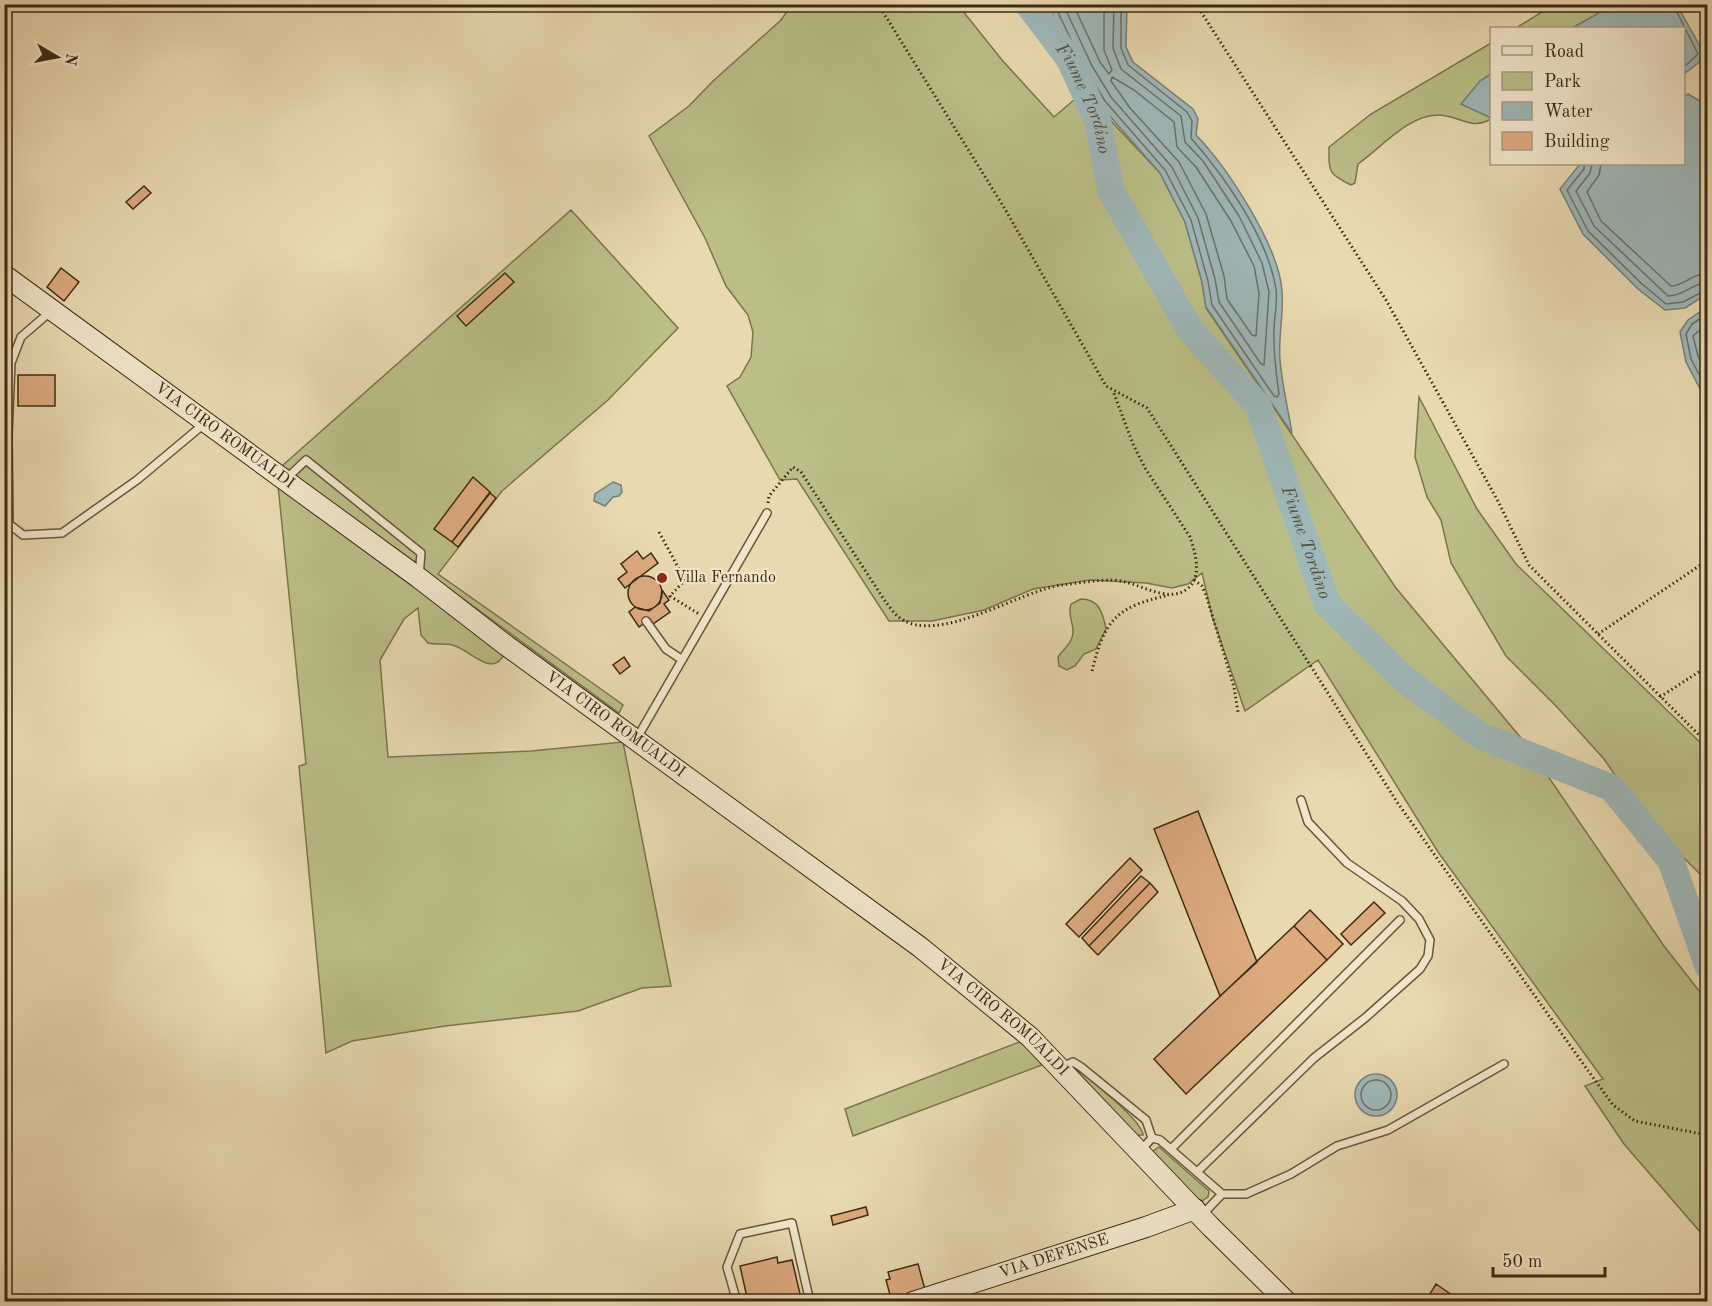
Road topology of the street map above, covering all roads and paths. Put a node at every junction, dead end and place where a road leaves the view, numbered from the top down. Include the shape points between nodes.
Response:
1 (878, 4) edge
2 (1196, 4) edge
3 (4, 275) edge
4 (52, 310) junction
5 (1112, 389) junction
6 (206, 423) junction
7 (285, 481) junction
8 (767, 513) joint
9 (659, 532) dead end
10 (1707, 560) edge
11 (419, 578) junction
12 (1194, 580) junction
13 (1170, 594) junction
14 (705, 618) junction
15 (646, 621) dead end
16 (1598, 634) junction
17 (681, 659) junction
18 (1707, 666) edge
19 (1092, 671) dead end
20 (1660, 697) junction
21 (1238, 712) dead end
22 (637, 738) junction
23 (1707, 744) edge
24 (1301, 800) dead end
25 (1400, 920) dead end
26 (1504, 1065) dead end
27 (1707, 1139) edge
28 (1146, 1144) junction
29 (1171, 1149) junction
30 (1197, 1172) junction
31 (1221, 1194) junction
32 (1198, 1212) junction
33 (737, 1302) edge
34 (810, 1302) edge
35 (913, 1302) edge
36 (1287, 1302) edge

1 - 5 path via 1005,209 1106,386
2 - 16 path via 1386,300 1499,503 1529,565
3 - 4 main road, VIA CIRO ROMUALDI
4 - 6 main road, VIA CIRO ROMUALDI
4 - 6 lane via 21,338 11,363 9,524 23,535 63,533 137,480
5 - 12 path via 1141,460 1190,537 1196,554
5 - 27 path via 1147,408 1397,802 1613,1105 1635,1121 1702,1134
6 - 7 main road, VIA CIRO ROMUALDI
7 - 11 main road, VIA CIRO ROMUALDI
7 - 11 lane via 306,460 421,553
8 - 13 path via 769,495 793,467 801,472 885,601 899,618 920,626 973,617 1060,585 1113,580
8 - 14 lane
9 - 14 path via 685,580 670,596
10 - 16 path
11 - 22 main road, VIA CIRO ROMUALDI
12 - 13 path via 1188,589
12 - 21 path via 1206,595
13 - 19 path via 1121,610 1100,644
14 - 17 lane
15 - 17 lane via 666,649
16 - 20 path
17 - 22 lane
18 - 20 path
20 - 23 path
22 - 28 main road, VIA CIRO ROMUALDI via 920,947 1030,1037
24 - 30 lane via 1308,822 1340,857 1402,901 1419,919 1430,940 1428,956 1420,969 1314,1058
25 - 29 lane
26 - 31 lane via 1388,1130 1337,1146 1291,1174 1246,1194
28 - 29 lane via 1160,1140
28 - 32 main road, VIA CIRO ROMUALDI
29 - 30 lane
30 - 31 lane
31 - 32 lane
32 - 35 main road, VIA DEFENSE
32 - 36 main road, VIA CIRO ROMUALDI
33 - 34 lane via 727,1267 740,1234 792,1223

